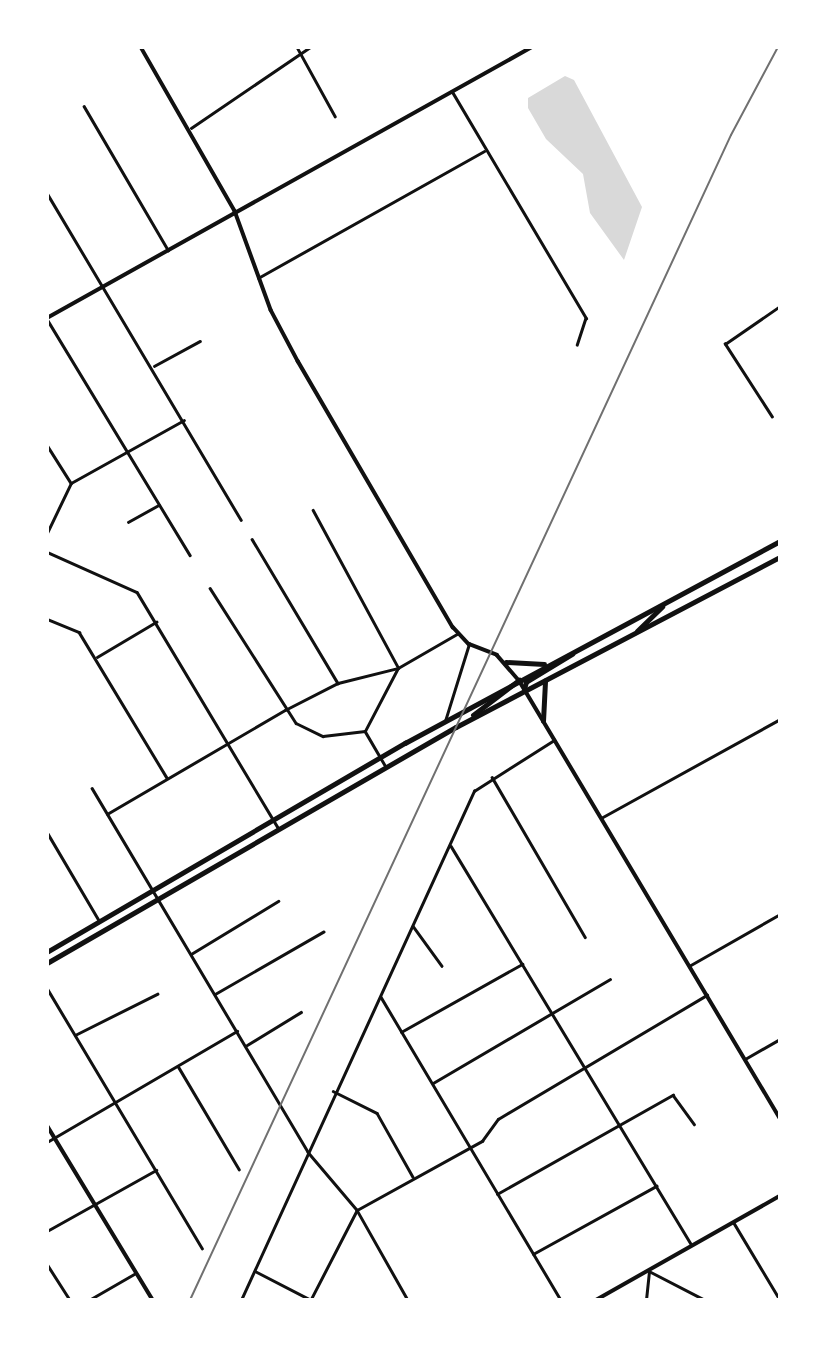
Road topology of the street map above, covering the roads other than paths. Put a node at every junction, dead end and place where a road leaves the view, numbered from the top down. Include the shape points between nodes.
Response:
1 (142, 47) edge
2 (297, 47) edge
3 (310, 47) edge
4 (528, 48) edge
5 (300, 53) junction
6 (452, 91) junction
7 (84, 106) dead end
8 (335, 116) dead end
9 (191, 128) junction
10 (485, 151) junction
11 (47, 193) edge
12 (236, 211) junction
13 (168, 250) junction
14 (258, 278) junction
15 (103, 286) junction
16 (780, 306) edge
17 (47, 318) edge
18 (200, 341) dead end
19 (577, 345) dead end
20 (153, 366) junction
21 (772, 417) dead end
22 (184, 420) junction
23 (47, 444) edge
24 (127, 452) junction
25 (71, 483) junction
26 (159, 505) junction
27 (313, 511) dead end
28 (241, 520) dead end
29 (128, 522) dead end
30 (47, 533) edge
31 (252, 539) dead end
32 (780, 541) edge
33 (47, 552) edge
34 (190, 555) dead end
35 (780, 557) edge
36 (210, 588) dead end
37 (671, 599) junction
38 (47, 619) edge
39 (156, 622) junction
40 (637, 632) junction
41 (457, 634) junction
42 (468, 644) junction
43 (581, 647) junction
44 (97, 657) junction
45 (506, 662) junction
46 (548, 664) junction
47 (398, 668) junction
48 (549, 677) junction
49 (519, 680) junction
50 (338, 683) junction
51 (524, 690) junction
52 (285, 710) junction
53 (780, 719) edge
54 (445, 721) junction
55 (467, 721) junction
56 (543, 721) junction
57 (365, 731) junction
58 (554, 740) junction
59 (227, 742) junction
60 (380, 757) junction
61 (386, 768) junction
62 (492, 777) junction
63 (167, 778) junction
64 (92, 788) dead end
65 (107, 814) junction
66 (601, 818) junction
67 (273, 820) junction
68 (279, 830) junction
69 (47, 832) edge
70 (451, 846) junction
71 (153, 890) junction
72 (159, 900) junction
73 (278, 901) dead end
74 (780, 914) edge
75 (100, 922) junction
76 (412, 925) junction
77 (323, 932) dead end
78 (585, 937) dead end
79 (47, 952) edge
80 (191, 954) junction
81 (47, 963) edge
82 (522, 964) junction
83 (442, 966) dead end
84 (689, 966) junction
85 (610, 979) dead end
86 (47, 988) edge
87 (157, 994) dead end
88 (215, 994) junction
89 (707, 995) junction
90 (381, 997) junction
91 (300, 1012) dead end
92 (554, 1014) junction
93 (237, 1031) junction
94 (401, 1032) junction
95 (75, 1035) junction
96 (780, 1039) edge
97 (245, 1046) junction
98 (745, 1059) junction
99 (178, 1066) junction
100 (588, 1069) junction
101 (433, 1083) junction
102 (333, 1091) junction
103 (115, 1102) junction
104 (780, 1118) edge
105 (694, 1124) dead end
106 (47, 1125) edge
107 (618, 1125) junction
108 (55, 1137) junction
109 (47, 1142) edge
110 (470, 1147) junction
111 (308, 1152) junction
112 (239, 1169) dead end
113 (156, 1170) junction
114 (413, 1177) junction
115 (656, 1186) junction
116 (496, 1194) junction
117 (780, 1196) edge
118 (95, 1204) junction
119 (357, 1210) junction
120 (734, 1223) junction
121 (47, 1231) edge
122 (691, 1244) junction
123 (202, 1248) dead end
124 (533, 1254) junction
125 (47, 1264) edge
126 (255, 1271) junction
127 (649, 1271) junction
128 (136, 1273) junction
129 (70, 1300) edge
130 (89, 1300) edge
131 (153, 1300) edge
132 (241, 1300) edge
133 (311, 1300) edge
134 (408, 1300) edge
135 (561, 1300) edge
136 (596, 1300) edge
137 (646, 1300) edge
138 (705, 1300) edge
139 (780, 1300) edge

1 - 9 street
2 - 5 street
3 - 5 street
4 - 6 street
5 - 8 street
5 - 9 street
6 - 10 street
6 - 12 street
7 - 13 street
9 - 12 street
10 - 14 street
10 - 19 street via 586,318
11 - 15 street
12 - 13 street
12 - 14 street
13 - 15 street
14 - 41 street via 298,361
15 - 17 street
15 - 20 street
16 - 21 street via 725,344
17 - 24 street
18 - 20 street
20 - 22 street
22 - 24 street
22 - 28 street
23 - 25 street
24 - 25 street
24 - 26 street
25 - 30 street
26 - 29 street
26 - 34 street
27 - 47 street
31 - 50 street
32 - 37 main road
33 - 39 street via 137,592
35 - 40 main road
36 - 52 street
37 - 40 main road
37 - 43 main road
38 - 44 street via 79,632
39 - 44 street
39 - 59 street
40 - 48 main road
41 - 42 street
41 - 47 street
42 - 45 street
42 - 54 street
43 - 46 main road
43 - 51 main road
44 - 63 street
45 - 46 main road
45 - 49 street
46 - 49 main road
47 - 50 street
47 - 57 street
48 - 51 main road
48 - 56 main road via 540,695
49 - 51 street
49 - 54 main road
49 - 55 main road
50 - 52 street
51 - 55 main road
51 - 56 street
52 - 57 street via 323,736
52 - 59 street
53 - 66 street
54 - 60 main road
55 - 61 main road
56 - 58 street
57 - 60 street
58 - 62 street
58 - 66 street
59 - 63 street
59 - 67 street
60 - 61 street
60 - 67 main road
61 - 68 main road
62 - 70 street via 474,791
62 - 78 street
63 - 65 street
64 - 65 street
65 - 71 street
66 - 84 street
67 - 68 street
67 - 71 main road
68 - 72 main road
69 - 75 street
70 - 76 street
70 - 82 street
71 - 72 street
71 - 75 main road
72 - 80 street
72 - 81 main road
73 - 80 street
74 - 84 street
75 - 79 main road
76 - 83 street
76 - 90 street
77 - 88 street
80 - 88 street
82 - 92 street
82 - 94 street
84 - 89 street
85 - 92 street
86 - 95 street
87 - 95 street
88 - 93 street
89 - 98 street
89 - 100 street via 615,1046
90 - 94 street
90 - 102 street
91 - 97 street
92 - 100 street
92 - 101 street
93 - 97 street
93 - 99 street
94 - 101 street
95 - 103 street
96 - 98 street
97 - 111 street
98 - 104 street
99 - 103 street
99 - 112 street
100 - 107 street
100 - 110 street via 498,1119
101 - 110 street
102 - 111 street
102 - 114 street via 377,1113
103 - 108 street
103 - 113 street
105 - 107 street via 673,1096
106 - 108 street
107 - 115 street
107 - 116 street
108 - 109 street
108 - 118 street
110 - 114 street
110 - 116 street
111 - 119 street
111 - 126 street
113 - 118 street
113 - 123 street
114 - 119 street
115 - 122 street
115 - 124 street
116 - 124 street
117 - 120 street
118 - 121 street
118 - 128 street
119 - 133 street
119 - 134 street
120 - 122 street
120 - 139 street
122 - 127 street
124 - 135 street
125 - 129 street
126 - 132 street
126 - 133 street
127 - 136 street
127 - 137 street
127 - 138 street
128 - 130 street
128 - 131 street

